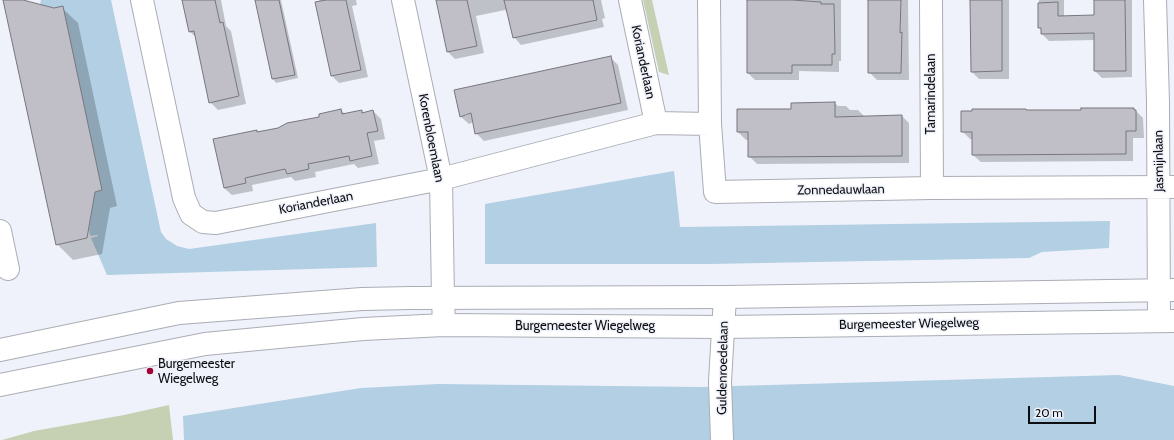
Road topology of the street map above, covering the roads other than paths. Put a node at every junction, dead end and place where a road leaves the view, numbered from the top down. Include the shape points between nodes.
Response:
1 (142, 0) edge
2 (403, 0) edge
3 (630, 0) edge
4 (709, 0) edge
5 (931, 0) edge
6 (1155, 0) edge
7 (656, 123) junction
8 (710, 124) junction
9 (441, 179) junction
10 (1167, 187) edge
11 (932, 188) junction
12 (0, 230) edge
13 (8, 269) dead end
14 (1166, 290) edge
15 (725, 297) junction
16 (443, 298) junction
17 (362, 300) junction
18 (199, 311) junction
19 (1166, 321) edge
20 (444, 325) junction
21 (722, 327) junction
22 (363, 329) junction
23 (205, 344) junction
24 (0, 350) edge
25 (0, 385) edge
26 (722, 440) edge

1 - 9 street, Korianderlaan via 184,198 191,214 203,222 216,223
2 - 9 street, Korenbloemlaan
3 - 7 street, Korianderlaan
4 - 8 street, Zonnedauwlaan
5 - 11 street, Tamarindelaan
6 - 10 street, Jasmijnlaan
7 - 8 street, Korianderlaan
7 - 9 street, Korianderlaan
8 - 11 street, Zonnedauwlaan via 715,192
9 - 16 street, Korenbloemlaan
10 - 11 street, Zonnedauwlaan
10 - 14 street, Jasmijnlaan
12 - 13 street
14 - 15 street
14 - 19 street, Jasmijnlaan
15 - 16 street
15 - 21 street, Guldenroedelaan
16 - 17 street
16 - 20 street, Korenbloemlaan
17 - 18 street
17 - 22 street
18 - 23 street
18 - 24 street
19 - 21 street, Burgemeester Wiegelweg
20 - 21 street, Burgemeester Wiegelweg
20 - 22 street, Burgemeester Wiegelweg
21 - 26 street, Guldenroedelaan
22 - 23 street, Burgemeester Wiegelweg
23 - 25 street, Burgemeester Wiegelweg

